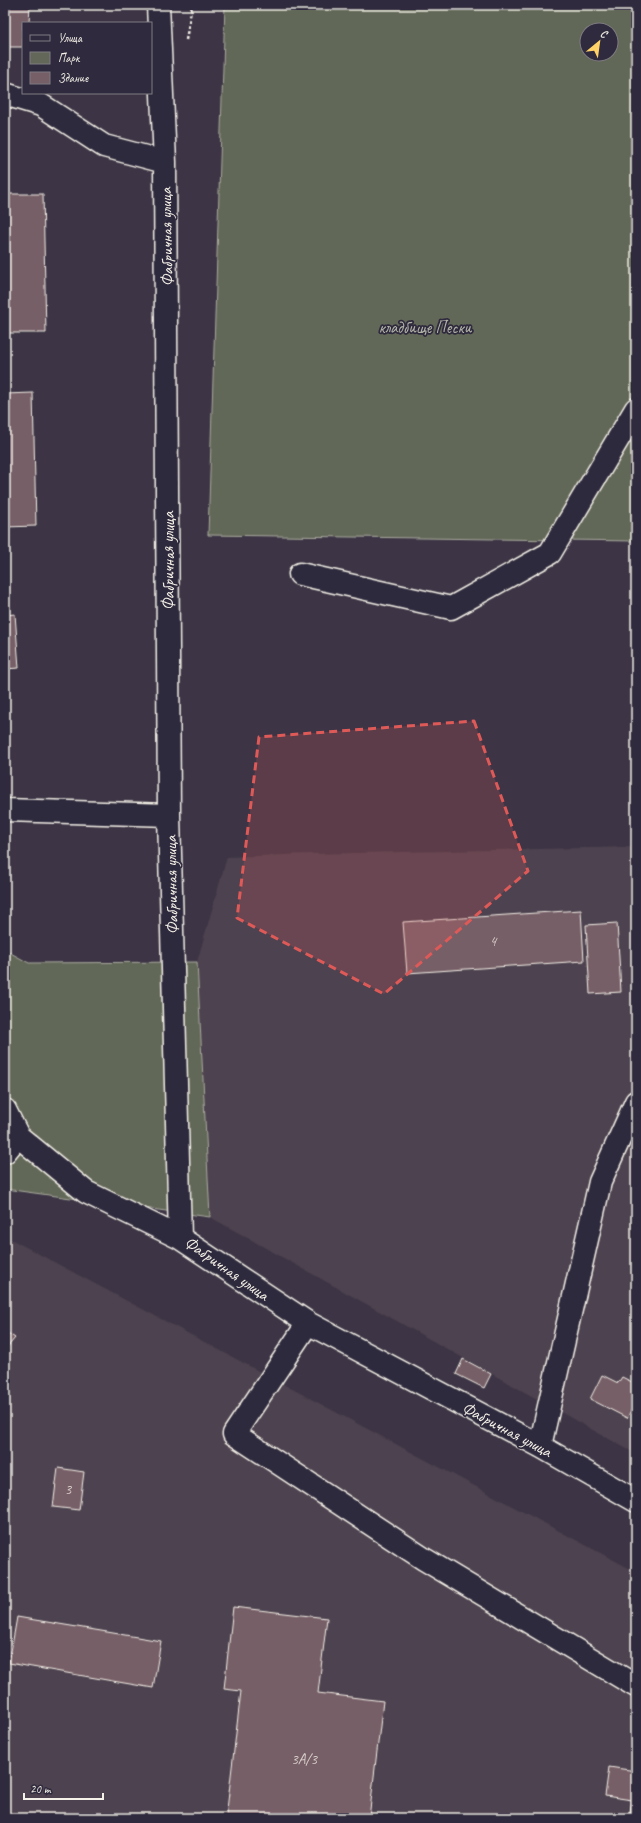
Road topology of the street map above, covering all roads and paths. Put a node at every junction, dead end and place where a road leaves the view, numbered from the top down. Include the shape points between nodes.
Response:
1 (158, 5) edge
2 (5, 94) edge
3 (165, 162) junction
4 (636, 409) edge
5 (300, 574) dead end
6 (5, 810) edge
7 (169, 815) junction
8 (636, 1102) edge
9 (5, 1110) edge
10 (11, 1144) edge
11 (180, 1238) junction
12 (308, 1323) junction
13 (540, 1446) junction
14 (636, 1501) edge
15 (636, 1686) edge

1 - 3 street, Фабричная улица
2 - 3 street via 41,104 104,146
3 - 7 street, Фабричная улица
4 - 5 street via 550,553 451,608
6 - 7 street
7 - 11 street, Фабричная улица
8 - 13 street via 600,1182
9 - 10 street
10 - 11 street via 86,1192
11 - 12 street, Фабричная улица
12 - 13 street, Фабричная улица
12 - 15 street via 234,1434 424,1559
13 - 14 street, Фабричная улица

